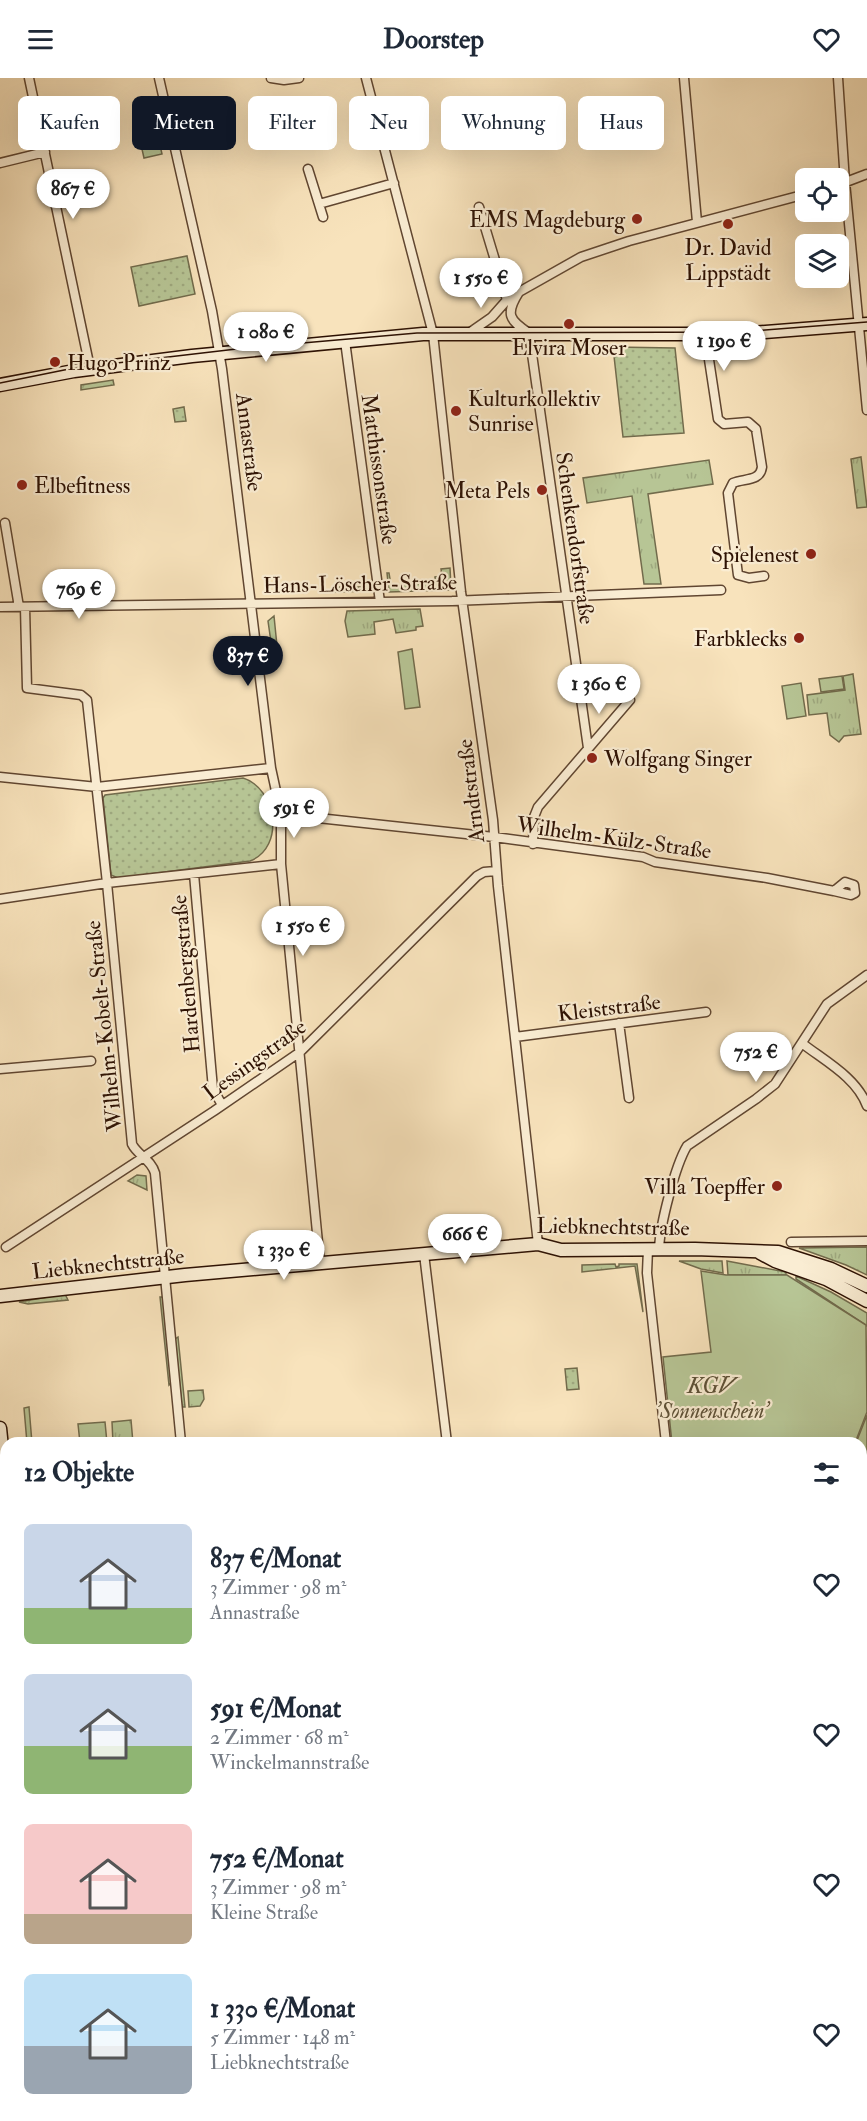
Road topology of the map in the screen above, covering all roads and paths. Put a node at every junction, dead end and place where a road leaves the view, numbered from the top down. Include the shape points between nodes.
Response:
1 (29, 78) edge
2 (159, 78) edge
3 (271, 78) edge
4 (299, 78) edge
5 (366, 78) edge
6 (684, 78) edge
7 (838, 78) edge
8 (45, 152) junction
9 (0, 163) edge
10 (841, 168) edge
11 (308, 169) dead end
12 (867, 174) edge
13 (849, 180) edge
14 (394, 183) junction
15 (795, 197) edge
16 (319, 204) junction
17 (479, 207) dead end
18 (323, 217) dead end
19 (697, 222) junction
20 (848, 222) edge
21 (519, 292) junction
22 (507, 300) junction
23 (863, 324) edge
24 (469, 333) junction
25 (529, 333) junction
26 (433, 334) junction
27 (707, 334) junction
28 (345, 341) junction
29 (220, 352) junction
30 (90, 368) junction
31 (0, 385) edge
32 (867, 410) edge
33 (5, 522) dead end
34 (764, 576) dead end
35 (721, 590) dead end
36 (566, 596) junction
37 (462, 601) junction
38 (380, 602) junction
39 (252, 603) junction
40 (0, 607) edge
41 (22, 607) junction
42 (630, 700) dead end
43 (588, 748) junction
44 (271, 768) junction
45 (0, 777) edge
46 (97, 787) junction
47 (281, 814) junction
48 (494, 837) junction
49 (533, 844) junction
50 (281, 864) junction
51 (496, 871) junction
52 (194, 874) junction
53 (107, 883) junction
54 (834, 891) dead end
55 (0, 898) edge
56 (867, 975) edge
57 (706, 1012) dead end
58 (619, 1023) junction
59 (515, 1037) junction
60 (803, 1044) junction
61 (300, 1053) junction
62 (91, 1061) dead end
63 (0, 1069) edge
64 (629, 1098) dead end
65 (222, 1105) junction
66 (867, 1106) edge
67 (144, 1156) junction
68 (867, 1241) edge
69 (791, 1242) dead end
70 (538, 1244) junction
71 (6, 1247) dead end
72 (653, 1249) junction
73 (759, 1252) junction
74 (424, 1254) junction
75 (320, 1263) junction
76 (165, 1277) junction
77 (867, 1286) edge
78 (0, 1296) edge
79 (867, 1301) edge
80 (180, 1437) edge
81 (446, 1437) edge
82 (665, 1437) edge

1 - 8 street
2 - 29 street, Annastraße
3 - 4 street
5 - 14 street, Arndtstraße
6 - 19 street
7 - 10 street
8 - 9 street
8 - 30 street
11 - 16 street
12 - 13 street
14 - 16 street
14 - 26 street, Arndtstraße
15 - 19 street
16 - 18 street
17 - 22 street
19 - 21 street via 581,257
20 - 23 street
21 - 22 street
21 - 25 street via 512,302 510,317 513,324
22 - 24 street via 492,317
23 - 27 main road
23 - 32 street
24 - 25 main road
24 - 26 main road
25 - 27 main road
25 - 36 street, Schenkendorfstraße
26 - 28 main road
26 - 37 street, Arndtstraße
27 - 34 street via 718,419 723,424 748,422 756,429 761,473 734,482 728,493 738,575
28 - 29 main road
28 - 38 street, Matthissonstraße
29 - 30 main road
29 - 39 street, Annastraße
30 - 31 main road
33 - 41 street
35 - 36 street, Hans-Löscher-Straße
36 - 37 street, Hans-Löscher-Straße
36 - 43 street, Schenkendorfstraße
37 - 38 street, Hans-Löscher-Straße
37 - 48 street, Arndtstraße
38 - 39 street, Hans-Löscher-Straße
39 - 41 street, Hans-Löscher-Straße
39 - 44 street, Annastraße
40 - 41 street, Hans-Löscher-Straße
41 - 46 street, Wilhelm-Kobelt-Straße via 26,687 86,698
42 - 43 street
43 - 49 street via 537,809
44 - 46 street
44 - 47 street, Annastraße
45 - 46 street
46 - 53 street, Wilhelm-Kobelt-Straße
47 - 48 street, Wilhelm-Külz-Straße
47 - 50 street, Annastraße
48 - 49 street, Wilhelm-Külz-Straße
48 - 51 street, Arndtstraße
49 - 54 street, Wilhelm-Külz-Straße via 643,857
50 - 52 street
50 - 61 street, Annastraße
51 - 59 street, Arndtstraße
51 - 61 street, Lessingstraße via 477,876
52 - 53 street
52 - 65 street, Hardenbergstraße via 213,1089
53 - 55 street
53 - 67 street, Wilhelm-Kobelt-Straße via 132,1144
56 - 60 street via 829,1002
57 - 58 street, Kleiststraße
58 - 59 street, Kleiststraße
58 - 64 street
59 - 70 street, Arndtstraße
60 - 66 street via 851,1082
60 - 72 street via 768,1090 687,1146
61 - 65 street, Lessingstraße
61 - 75 street, Annastraße
62 - 63 street
65 - 67 street, Lessingstraße
67 - 71 street, Lessingstraße
67 - 76 street, Wilhelm-Kobelt-Straße via 155,1173
68 - 69 street
70 - 72 main road, Liebknechtstraße via 561,1250
70 - 74 main road, Liebknechtstraße
72 - 73 main road, Liebknechtstraße
72 - 82 street via 647,1273
73 - 77 main road, Liebknechtstraße via 800,1258
73 - 79 main road, Liebknechtstraße via 826,1279
74 - 75 main road, Liebknechtstraße
74 - 81 street
75 - 76 main road, Liebknechtstraße
76 - 78 main road, Liebknechtstraße
76 - 80 street, Wilhelm-Kobelt-Straße

